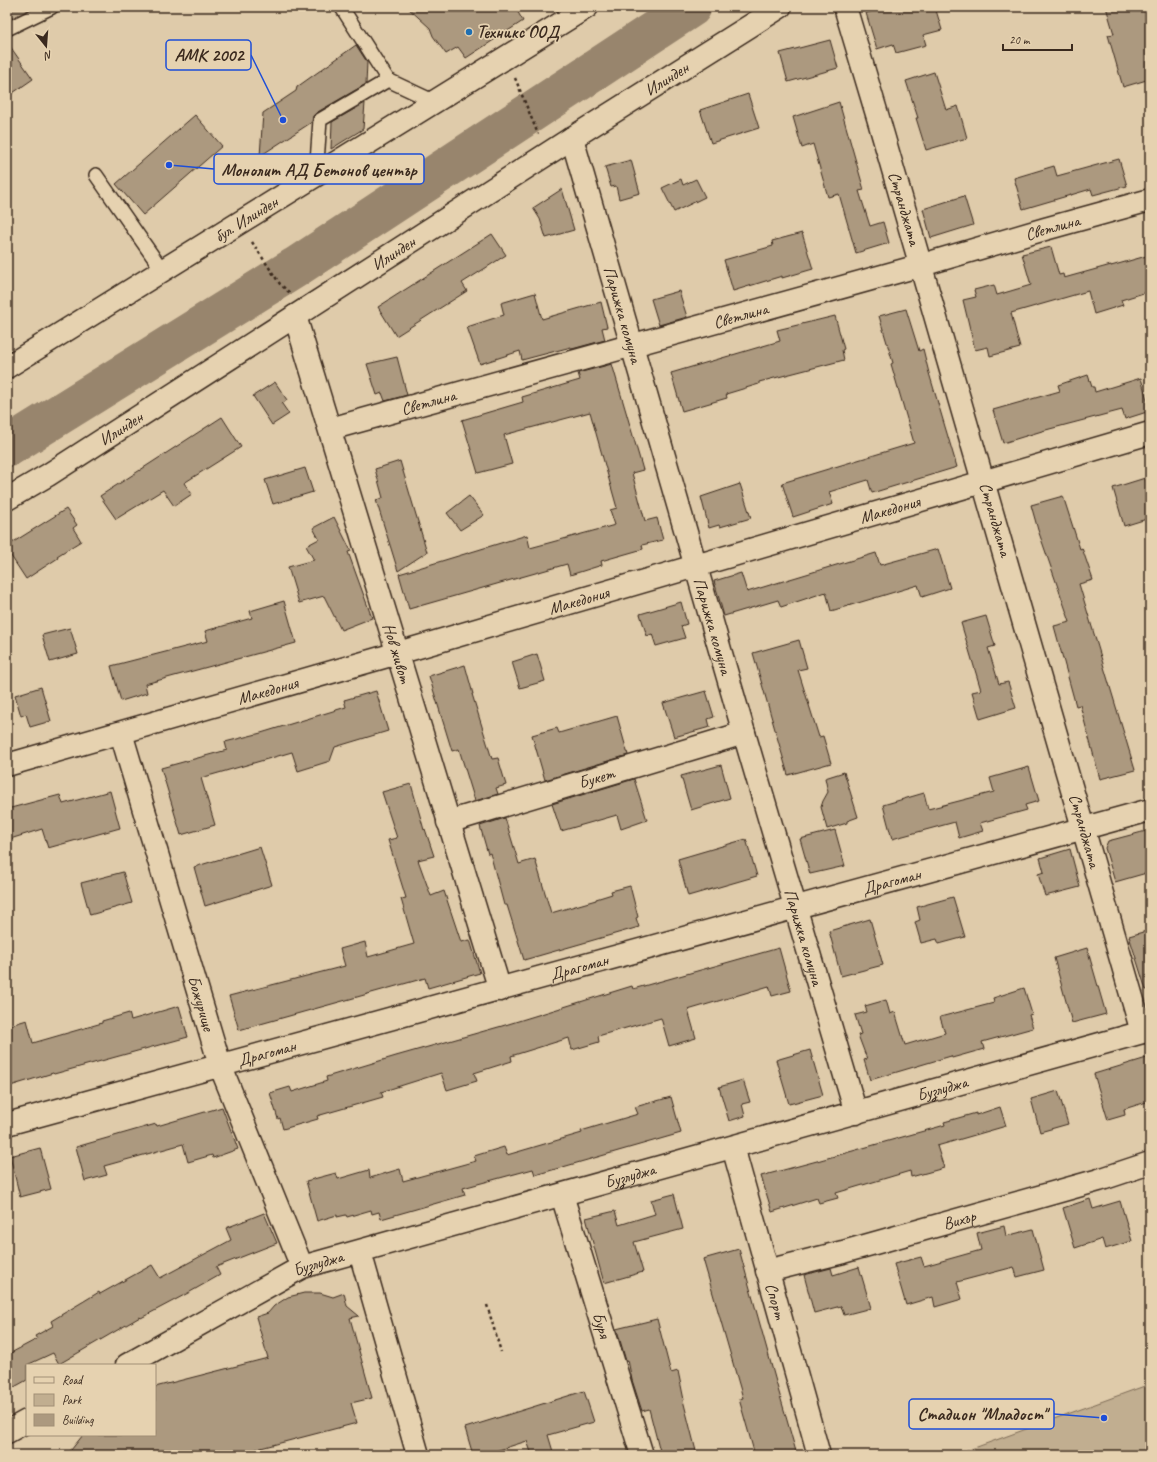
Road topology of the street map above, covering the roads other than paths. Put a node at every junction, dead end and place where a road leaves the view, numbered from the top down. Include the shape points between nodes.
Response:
1 (52, 7) edge
2 (587, 7) edge
3 (780, 7) edge
4 (845, 7) edge
5 (342, 8) edge
6 (7, 29) edge
7 (388, 80) junction
8 (435, 102) junction
9 (572, 138) junction
10 (96, 176) dead end
11 (316, 176) junction
12 (1150, 200) edge
13 (922, 264) junction
14 (163, 270) junction
15 (295, 316) junction
16 (633, 345) junction
17 (7, 367) edge
18 (330, 429) junction
19 (1150, 433) edge
20 (984, 480) junction
21 (7, 499) edge
22 (696, 566) junction
23 (398, 653) junction
24 (121, 733) junction
25 (744, 733) junction
26 (7, 765) edge
27 (1150, 810) edge
28 (448, 822) junction
29 (1084, 827) junction
30 (795, 908) junction
31 (500, 990) junction
32 (1146, 1031) edge
33 (220, 1065) junction
34 (856, 1113) junction
35 (7, 1124) edge
36 (733, 1147) junction
37 (1150, 1163) edge
38 (562, 1195) junction
39 (360, 1252) junction
40 (302, 1267) junction
41 (767, 1271) junction
42 (129, 1364) edge
43 (26, 1422) edge
44 (7, 1432) edge
45 (418, 1455) edge
46 (642, 1455) edge
47 (819, 1455) edge

1 - 6 lane
2 - 8 street, бул. Илинден
3 - 9 street, Илинден
4 - 13 street, Странджата
5 - 7 lane
7 - 8 lane
7 - 11 lane via 320,120
8 - 11 street, бул. Илинден
9 - 15 street, Илинден
9 - 16 street, Парижка комуна
10 - 14 lane
11 - 14 street, бул. Илинден
12 - 13 street, Светлина
13 - 16 street, Светлина
13 - 20 street, Странджата
14 - 17 street, бул. Илинден
15 - 18 street, Нов живот
15 - 21 street, Илинден
16 - 18 street, Светлина
16 - 22 street, Парижка комуна
18 - 23 street, Нов живот
19 - 20 street, Македония
20 - 22 street, Македония
20 - 29 street, Странджата
22 - 23 street, Македония
22 - 25 street, Парижка комуна
23 - 24 street, Македония
23 - 28 street, Нов живот
24 - 26 street, Македония
24 - 33 street, Божурище
25 - 28 street, Букет
25 - 30 street, Парижка комуна
27 - 29 street, Драгоман
28 - 31 street, Нов живот
29 - 30 street, Драгоман
29 - 32 street, Странджата
30 - 31 street, Драгоман
30 - 34 street, Парижка комуна
31 - 33 street, Драгоман
32 - 34 street, Бузлуджа
33 - 35 street, Драгоман
33 - 40 street, Божурище
34 - 36 street, Бузлуджа
36 - 38 street, Бузлуджа
36 - 41 street, Спорт
37 - 41 street, Вихър via 843,1252
38 - 39 street, Бузлуджа
38 - 46 street, Буря
39 - 40 street, Бузлуджа
39 - 45 street
40 - 42 street, Бузлуджа
41 - 47 street, Спорт
43 - 44 street

